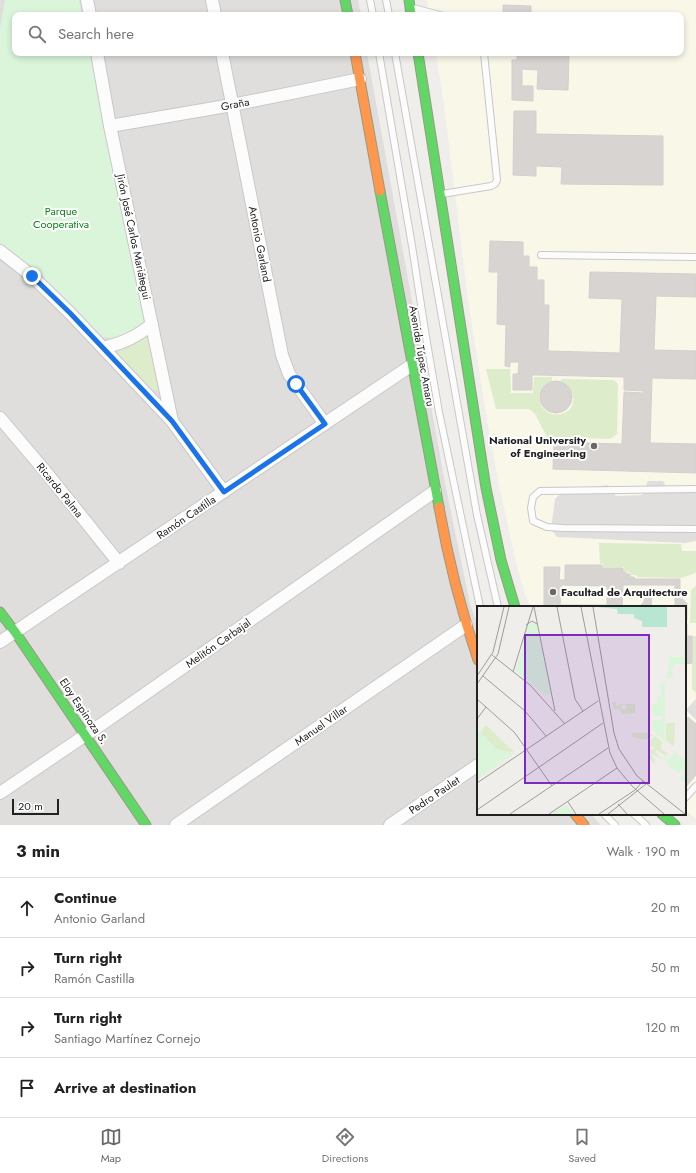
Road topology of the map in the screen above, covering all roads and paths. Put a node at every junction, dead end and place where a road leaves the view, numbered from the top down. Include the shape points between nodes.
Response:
1 (87, 0) edge
2 (212, 0) edge
3 (345, 0) edge
4 (370, 0) edge
5 (386, 0) edge
6 (410, 7) edge
7 (89, 12) edge
8 (214, 12) edge
9 (347, 12) edge
10 (372, 12) edge
11 (388, 12) edge
12 (429, 12) edge
13 (98, 56) edge
14 (223, 56) edge
15 (356, 56) edge
16 (379, 56) edge
17 (396, 56) edge
18 (418, 56) edge
19 (484, 56) edge
20 (360, 79) junction
21 (232, 105) junction
22 (110, 126) junction
23 (440, 194) junction
24 (0, 251) edge
25 (541, 255) dead end
26 (696, 257) edge
27 (152, 324) junction
28 (103, 348) junction
29 (412, 365) junction
30 (0, 418) edge
31 (172, 421) junction
32 (325, 424) junction
33 (696, 489) edge
34 (435, 491) junction
35 (224, 492) junction
36 (696, 529) edge
37 (118, 563) junction
38 (480, 606) edge
39 (498, 606) edge
40 (515, 606) edge
41 (0, 612) edge
42 (466, 625) junction
43 (15, 632) junction
44 (0, 642) edge
45 (477, 657) edge
46 (86, 736) junction
47 (477, 766) edge
48 (695, 789) edge
49 (0, 793) edge
50 (686, 797) edge
51 (576, 815) edge
52 (605, 815) edge
53 (635, 815) edge
54 (667, 817) edge
55 (146, 825) edge
56 (176, 825) edge
57 (390, 825) edge
58 (584, 825) edge
59 (615, 825) edge
60 (646, 825) edge
61 (652, 825) edge

1 - 7 street
2 - 8 street
3 - 9 main road
4 - 10 lane
5 - 11 lane
6 - 12 lane
13 - 22 street, Jirón José Carlos Mariátegui
14 - 21 street, Antonio Garland
15 - 20 main road, Avenida Túpac Amaru
16 - 38 lane via 427,344
17 - 39 lane via 477,515
18 - 23 main road
19 - 23 lane via 497,180 491,186
20 - 21 street, Graña
20 - 29 main road, Avenida Túpac Amaru
21 - 22 street, Graña
21 - 32 street, Antonio Garland via 282,354 289,374
22 - 27 street, Jirón José Carlos Mariátegui
23 - 40 main road via 496,542 505,581
24 - 28 street via 32,276
25 - 26 lane
27 - 28 street via 140,334
27 - 31 street, Jirón José Carlos Mariátegui
28 - 31 street
29 - 32 street, Ramón Castilla
29 - 34 main road, Avenida Túpac Amaru
30 - 37 street, Ricardo Palma via 46,471
31 - 35 street
32 - 35 street, Ramón Castilla
33 - 36 lane via 540,491 533,496 531,508 533,520 546,527
34 - 42 main road, Avenida Túpac Amaru
34 - 46 street, Melitón Carbajal
35 - 37 street, Ramón Castilla
37 - 43 street, Ramón Castilla
41 - 43 main road, Eloy Espinoza S.
42 - 45 main road, Avenida Túpac Amaru
42 - 56 street, Manuel Villar
43 - 44 street, Ramón Castilla
43 - 46 main road, Eloy Espinoza S.
46 - 49 street, Melitón Carbajal
46 - 55 main road, Eloy Espinoza S.
47 - 57 street, Pedro Paulet
48 - 50 lane
51 - 58 main road
52 - 59 lane
53 - 60 lane
54 - 61 main road

